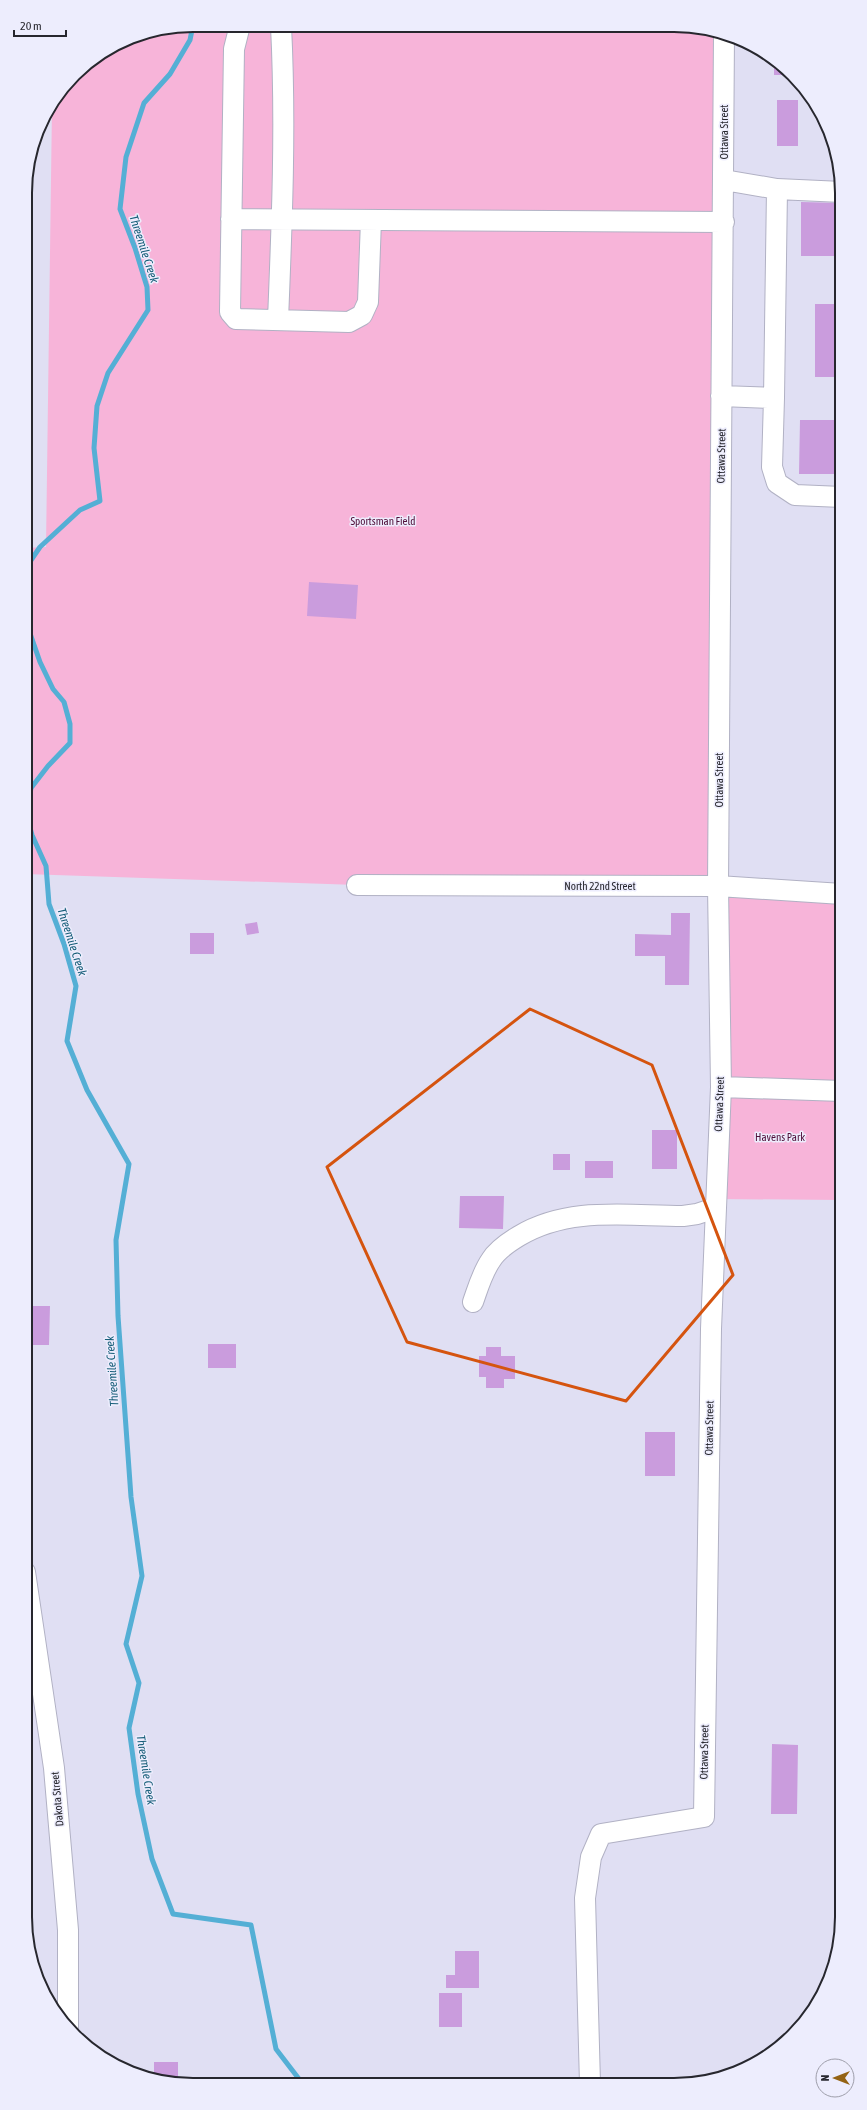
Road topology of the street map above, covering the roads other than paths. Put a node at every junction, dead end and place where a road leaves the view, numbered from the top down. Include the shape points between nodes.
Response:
1 (238, 32) edge
2 (281, 32) edge
3 (724, 40) edge
4 (724, 180) junction
5 (777, 189) junction
6 (835, 192) edge
7 (231, 218) junction
8 (282, 218) junction
9 (371, 220) junction
10 (724, 222) junction
11 (278, 320) junction
12 (722, 396) junction
13 (774, 398) junction
14 (835, 497) edge
15 (357, 885) dead end
16 (718, 886) junction
17 (835, 894) edge
18 (721, 1087) junction
19 (835, 1091) edge
20 (715, 1208) junction
21 (473, 1302) dead end
22 (32, 1625) edge
23 (68, 2018) edge
24 (590, 2078) edge

1 - 7 street via 234,49
2 - 8 street
3 - 4 street, Ottawa Street
4 - 5 street
4 - 10 street, Ottawa Street
5 - 6 street
5 - 13 street
7 - 8 street
7 - 11 street via 230,312 236,319
8 - 9 street
8 - 11 street
9 - 10 street
9 - 11 street via 368,302 362,315 349,322
10 - 12 street, Ottawa Street
12 - 13 street
12 - 16 street, Ottawa Street
13 - 14 street via 772,467 778,483 794,495
15 - 16 street, North 22nd Street
16 - 17 street, North 22nd Street
16 - 18 street, Ottawa Street
18 - 19 street
18 - 20 street, Ottawa Street
20 - 21 street via 683,1216 574,1215 540,1225 510,1241 492,1258
20 - 24 street, Ottawa Street via 710,1330 704,1817 601,1834 591,1857 586,1898
22 - 23 street, Dakota Street via 55,1776 68,1930

